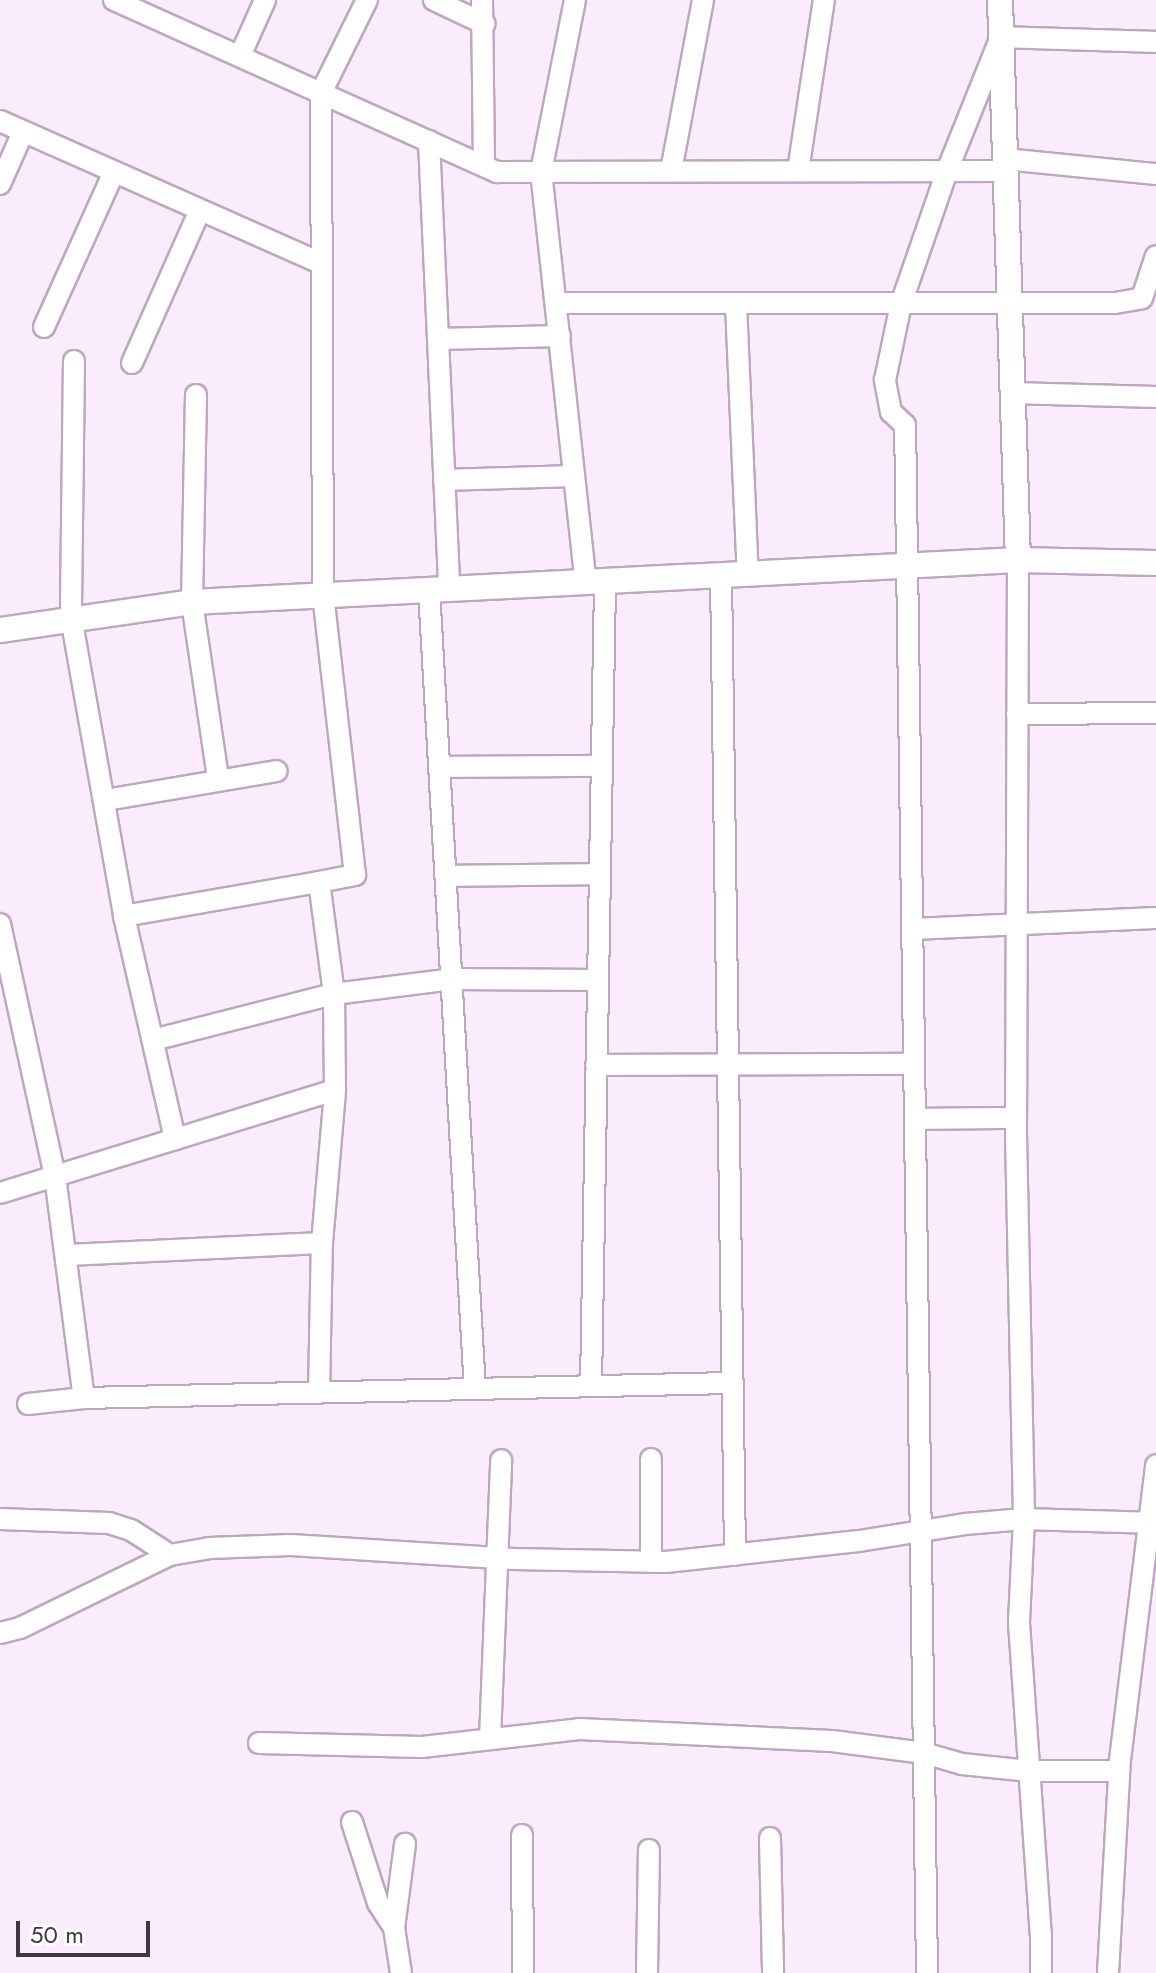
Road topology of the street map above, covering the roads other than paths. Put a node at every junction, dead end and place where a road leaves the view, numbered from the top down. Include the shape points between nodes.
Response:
1 (114, 0) edge
2 (265, 0) edge
3 (367, 0) edge
4 (434, 0) edge
5 (482, 0) edge
6 (575, 0) edge
7 (703, 0) edge
8 (824, 0) edge
9 (1000, 0) edge
10 (153, 8) edge
11 (485, 24) junction
12 (1001, 37) junction
13 (1156, 42) edge
14 (240, 56) junction
15 (321, 93) junction
16 (0, 121) edge
17 (23, 132) junction
18 (429, 141) junction
19 (484, 165) junction
20 (1005, 165) junction
21 (541, 171) junction
22 (671, 171) junction
23 (798, 171) junction
24 (947, 171) junction
25 (114, 172) junction
26 (1156, 174) edge
27 (0, 184) edge
28 (200, 210) junction
29 (1156, 256) edge
30 (322, 264) junction
31 (556, 303) junction
32 (736, 304) junction
33 (901, 304) junction
34 (1010, 305) junction
35 (44, 327) dead end
36 (560, 336) junction
37 (438, 339) junction
38 (74, 361) dead end
39 (132, 363) dead end
40 (1013, 393) junction
41 (196, 395) dead end
42 (1156, 397) edge
43 (573, 476) junction
44 (444, 480) junction
45 (1018, 560) junction
46 (1156, 563) edge
47 (907, 566) junction
48 (748, 574) junction
49 (721, 575) junction
50 (596, 582) junction
51 (439, 590) junction
52 (323, 596) junction
53 (192, 602) junction
54 (71, 617) junction
55 (0, 630) edge
56 (1156, 713) edge
57 (1017, 714) junction
58 (602, 766) junction
59 (439, 767) junction
60 (277, 771) dead end
61 (218, 779) junction
62 (106, 800) junction
63 (600, 874) junction
64 (446, 876) junction
65 (319, 882) junction
66 (124, 916) junction
67 (1156, 918) edge
68 (0, 924) edge
69 (1017, 924) junction
70 (912, 929) junction
71 (452, 979) junction
72 (598, 980) junction
73 (334, 994) junction
74 (153, 1040) junction
75 (728, 1064) junction
76 (914, 1064) junction
77 (596, 1065) junction
78 (335, 1090) junction
79 (1016, 1118) junction
80 (917, 1119) junction
81 (175, 1139) junction
82 (55, 1176) junction
83 (0, 1193) edge
84 (322, 1243) junction
85 (67, 1255) junction
86 (732, 1383) junction
87 (591, 1386) junction
88 (475, 1389) junction
89 (319, 1393) junction
90 (84, 1398) junction
91 (28, 1404) dead end
92 (651, 1459) dead end
93 (501, 1460) dead end
94 (1156, 1465) edge
95 (0, 1519) edge
96 (1024, 1519) junction
97 (1153, 1523) edge
98 (921, 1531) junction
99 (170, 1555) junction
100 (735, 1555) junction
101 (498, 1558) junction
102 (651, 1562) junction
103 (0, 1633) edge
104 (490, 1739) junction
105 (259, 1743) dead end
106 (924, 1753) junction
107 (1030, 1771) junction
108 (1119, 1771) junction
109 (352, 1822) dead end
110 (522, 1835) dead end
111 (770, 1838) dead end
112 (405, 1844) dead end
113 (649, 1850) dead end
114 (394, 1928) junction
115 (401, 1973) edge
116 (523, 1973) edge
117 (647, 1973) edge
118 (773, 1973) edge
119 (927, 1973) edge
120 (1041, 1973) edge
121 (1108, 1973) edge

1 - 10 street
2 - 14 street
3 - 15 street
4 - 11 street
5 - 11 street
6 - 21 street
7 - 22 street
8 - 23 street
9 - 12 street
10 - 14 street
11 - 19 street
12 - 13 street
12 - 20 street
12 - 24 street
14 - 15 street
15 - 18 street
15 - 30 street
16 - 17 street
17 - 25 street
17 - 27 street
18 - 19 street
18 - 37 street
19 - 21 street via 497,172
20 - 24 street
20 - 26 street
20 - 34 street
21 - 22 street
21 - 31 street
22 - 23 street
23 - 24 street
24 - 33 street
25 - 28 street
25 - 35 street
28 - 30 street
28 - 39 street
29 - 34 street via 1142,298
30 - 52 street
31 - 32 street
31 - 36 street
32 - 33 street
32 - 48 street
33 - 34 street
33 - 47 street via 885,380 891,412 905,425
34 - 40 street
36 - 37 street
36 - 43 street
37 - 44 street
38 - 54 street
40 - 42 street
40 - 45 street
41 - 53 street
43 - 44 street
43 - 50 street
44 - 51 street
45 - 46 street
45 - 47 street
45 - 57 street
47 - 48 street
47 - 70 street
48 - 49 street
49 - 50 street
49 - 75 street
50 - 51 street
50 - 58 street
51 - 52 street
51 - 59 street
52 - 53 street
52 - 65 street via 355,875
53 - 54 street
53 - 61 street
54 - 55 street
54 - 62 street
56 - 57 street
57 - 69 street
58 - 59 street
58 - 63 street
59 - 64 street
60 - 61 street
61 - 62 street
62 - 66 street
63 - 64 street
63 - 72 street
64 - 71 street
65 - 66 street
65 - 73 street
66 - 74 street
67 - 69 street
68 - 82 street
69 - 70 street
69 - 79 street
70 - 76 street
71 - 72 street
71 - 73 street
71 - 88 street
72 - 77 street
73 - 74 street
73 - 78 street
74 - 81 street
75 - 76 street
75 - 77 street
75 - 86 street
76 - 80 street
77 - 87 street
78 - 81 street
78 - 84 street
79 - 80 street
79 - 96 street
80 - 98 street
81 - 82 street
82 - 83 street
82 - 85 street
84 - 85 street
84 - 89 street
85 - 90 street
86 - 87 street
86 - 100 street
87 - 88 street
88 - 89 street
89 - 90 street
90 - 91 street
92 - 102 street
93 - 101 street
94 - 97 street
95 - 99 street via 109,1523 131,1530
96 - 97 street
96 - 98 street
96 - 107 street via 1019,1623
97 - 108 street
98 - 100 street
98 - 106 street
99 - 101 street via 291,1545
99 - 103 street
100 - 102 street
101 - 102 street
101 - 104 street
104 - 105 street via 422,1747
104 - 106 street via 579,1729 832,1741
106 - 107 street via 962,1764
106 - 119 street
107 - 108 street
107 - 120 street
108 - 121 street
109 - 114 street via 378,1903
110 - 116 street
111 - 118 street
112 - 114 street
113 - 117 street
114 - 115 street

